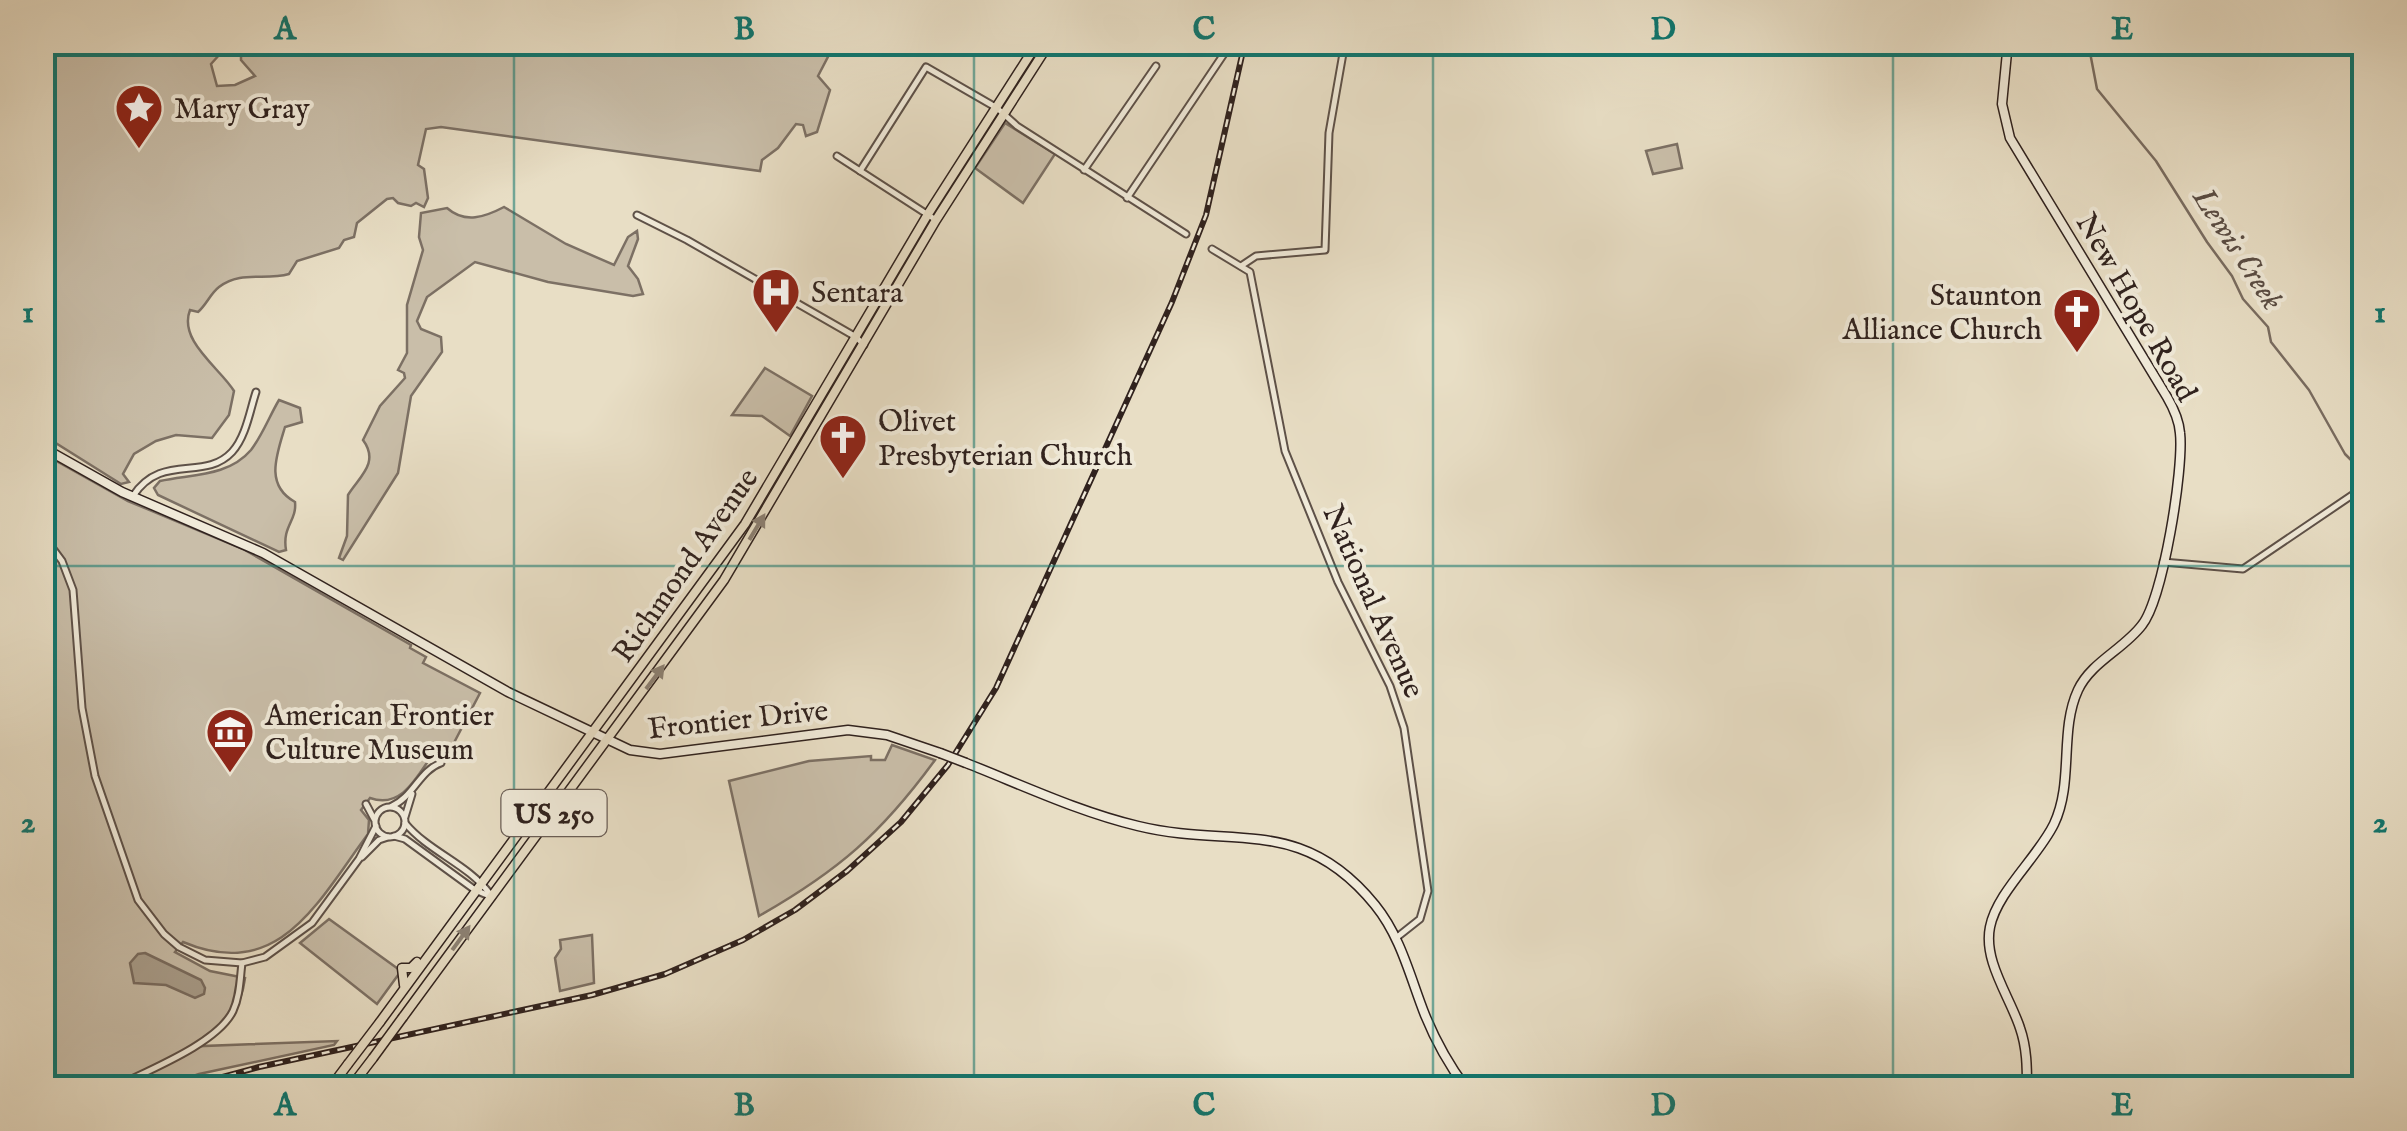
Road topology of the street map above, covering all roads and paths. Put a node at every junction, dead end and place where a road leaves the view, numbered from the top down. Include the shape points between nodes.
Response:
1 (1038, 42) edge
2 (1050, 42) edge
3 (1232, 42) edge
4 (1345, 42) edge
5 (2008, 42) edge
6 (1156, 66) dead end
7 (997, 108) junction
8 (1004, 116) junction
9 (837, 156) dead end
10 (1084, 170) junction
11 (860, 172) junction
12 (1127, 198) junction
13 (638, 215) dead end
14 (932, 217) junction
15 (1186, 234) dead end
16 (1212, 249) dead end
17 (1241, 266) junction
18 (856, 336) junction
19 (864, 345) junction
20 (256, 392) dead end
21 (42, 447) edge
22 (2364, 487) edge
23 (134, 496) junction
24 (42, 534) edge
25 (2163, 562) junction
26 (593, 732) junction
27 (608, 740) junction
28 (441, 764) dead end
29 (413, 792) junction
30 (386, 807) junction
31 (405, 821) junction
32 (375, 825) junction
33 (392, 837) junction
34 (359, 859) junction
35 (478, 886) junction
36 (492, 897) junction
37 (1396, 938) junction
38 (242, 964) junction
39 (114, 1088) edge
40 (330, 1088) edge
41 (350, 1088) edge
42 (1466, 1088) edge
43 (2027, 1088) edge

1 - 7 main road, Richmond Avenue / US 250
2 - 8 main road, Richmond Avenue / US 250
3 - 12 street
4 - 17 street via 1328,133 1325,250 1256,256
5 - 25 street, New Hope Road via 2002,104 2010,138 2177,418 2179,462
6 - 10 street
7 - 8 street
7 - 11 street via 926,67
7 - 14 main road, Richmond Avenue / US 250
8 - 10 street
8 - 14 main road, Richmond Avenue / US 250
9 - 11 street
10 - 12 street
11 - 14 street
12 - 15 street
13 - 18 street
14 - 18 main road, Richmond Avenue / US 250
14 - 19 main road, Richmond Avenue / US 250
16 - 17 street
17 - 37 street, National Avenue via 1250,272 1285,451 1404,728 1428,891 1420,919
18 - 19 street
18 - 26 main road, Richmond Avenue / US 250 via 756,508
27 -> 19 main road, Richmond Avenue / US 250 via 734,566
20 - 23 street via 228,456 147,478
21 - 23 street, Frontier Drive
22 - 25 street via 2242,569
23 - 26 street, Frontier Drive via 247,545 468,672
24 - 38 street via 71,584 87,740 138,900 179,947 205,960
25 - 43 street, New Hope Road via 2148,617 2078,690 2059,812 1992,921 1990,950 2022,1035
26 - 27 street, Frontier Drive
26 - 35 main road, Richmond Avenue / US 250
27 - 36 main road, Richmond Avenue / US 250
27 - 37 street, Frontier Drive, bridge via 660,754 848,730 887,734 1133,825 1292,845 1350,879
28 - 29 street
29 - 30 street
29 - 31 street
30 - 31 street via 398,808
30 - 32 street
30 - 32 street via 366,804
31 - 33 street
31 - 35 street
32 - 33 street
32 - 34 street
33 - 34 street
33 - 35 street
34 - 38 street via 306,928 265,957
35 - 36 street
35 - 40 main road, Richmond Avenue / US 250, bridge via 444,934 414,966 402,968 403,989
41 -> 36 main road, Richmond Avenue / US 250, bridge
37 - 42 street via 1432,1032
38 - 39 street via 233,1012 224,1023

